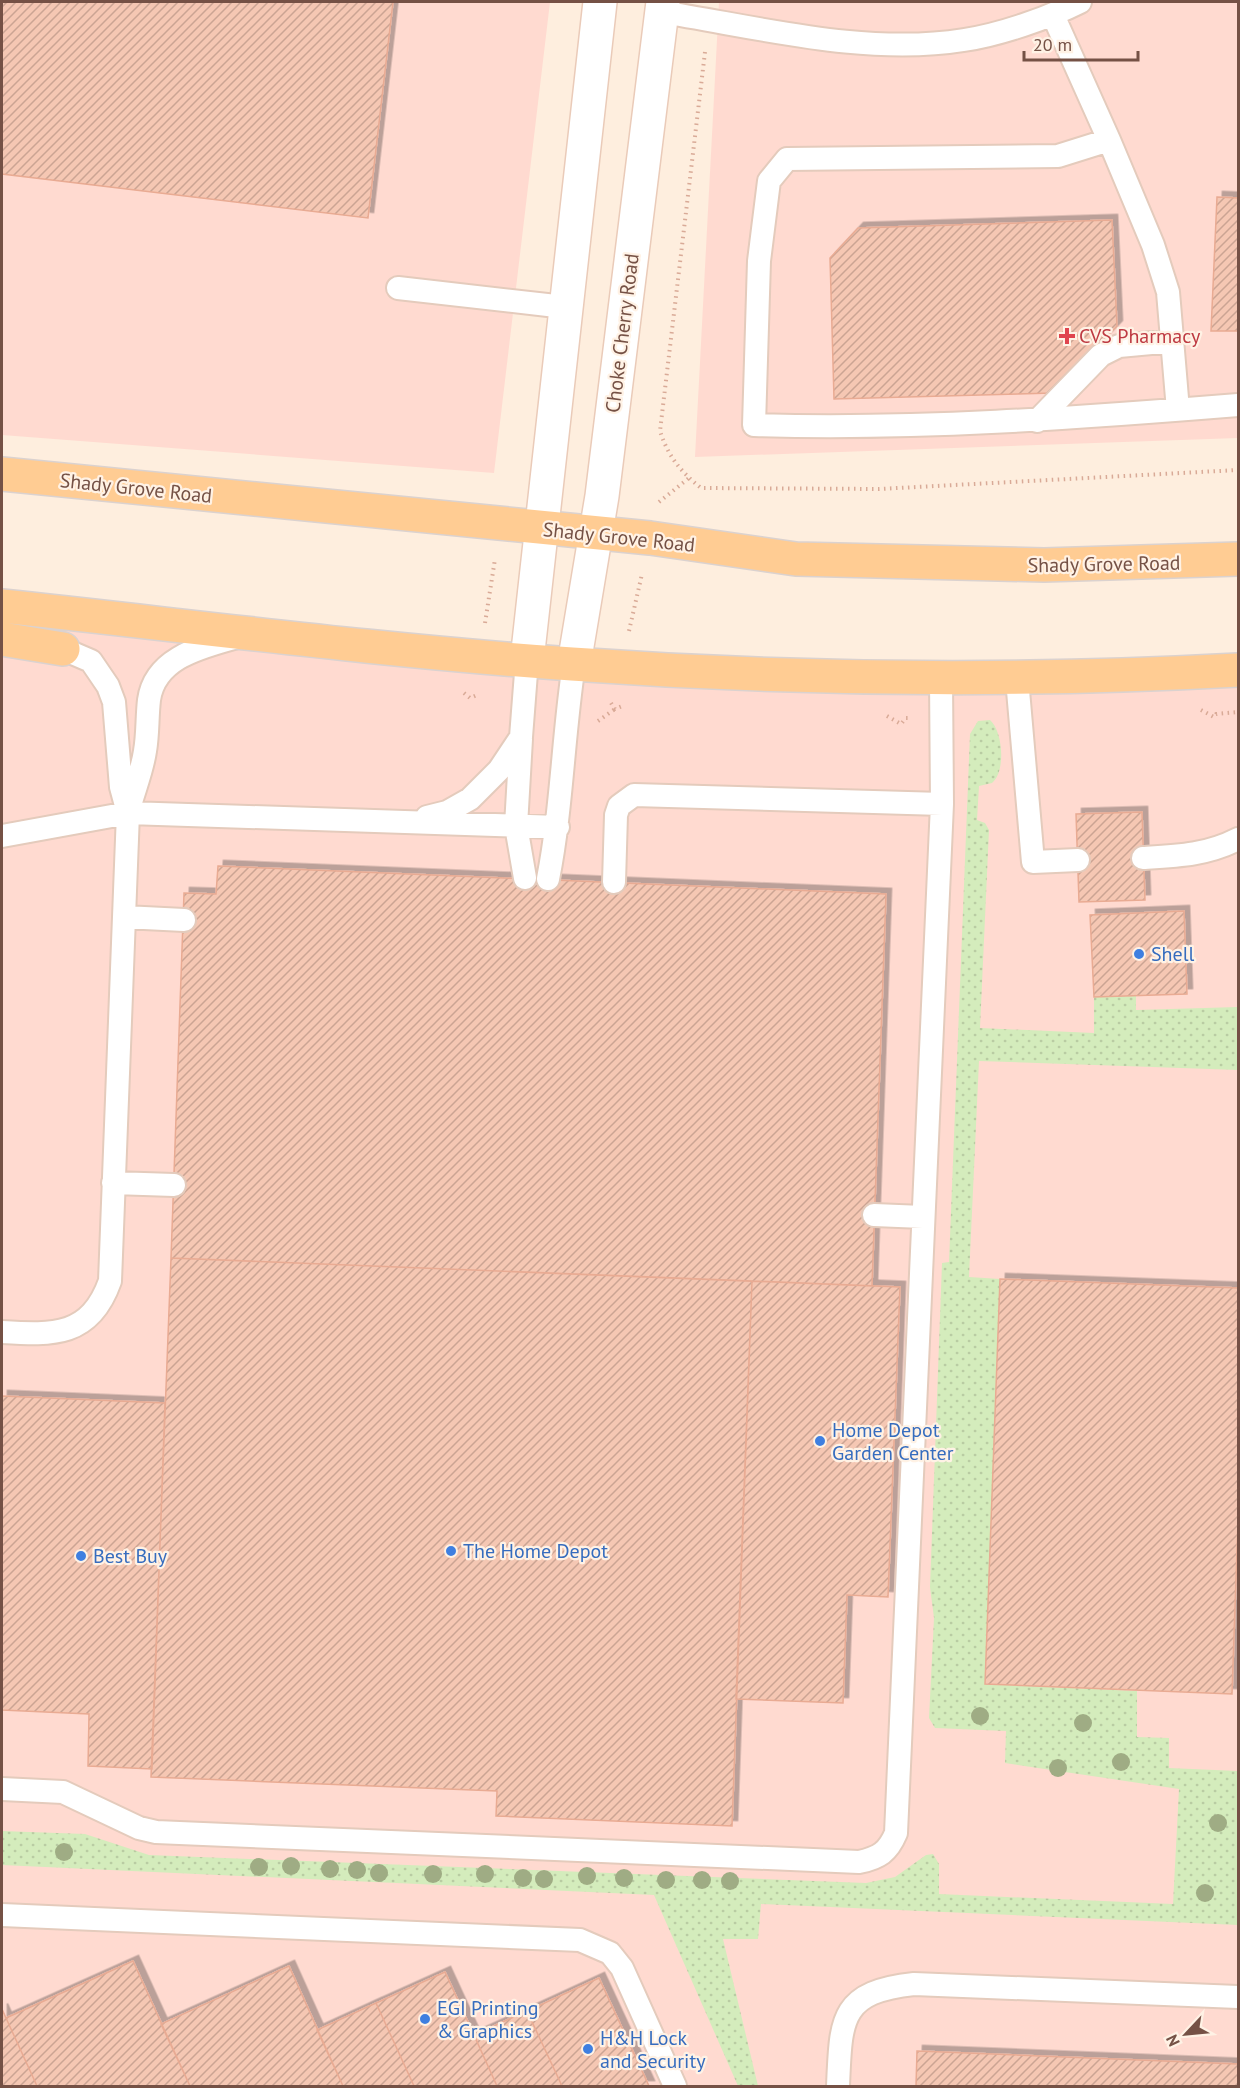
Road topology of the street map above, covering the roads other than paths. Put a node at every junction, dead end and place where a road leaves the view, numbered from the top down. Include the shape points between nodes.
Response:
1 (600, 2) edge
2 (1080, 2) edge
3 (662, 7) edge
4 (1053, 15) junction
5 (1109, 141) junction
6 (398, 288) dead end
7 (565, 307) junction
8 (1173, 341) junction
9 (1239, 405) edge
10 (1178, 410) junction
11 (1037, 421) junction
12 (2, 474) edge
13 (541, 529) junction
14 (596, 534) junction
15 (1239, 560) edge
16 (2, 606) edge
17 (254, 633) junction
18 (2, 639) edge
19 (63, 649) joint
20 (527, 660) junction
21 (574, 664) junction
22 (1239, 670) edge
23 (941, 679) junction
24 (1017, 679) junction
25 (521, 737) junction
26 (942, 804) junction
27 (128, 813) junction
28 (411, 822) junction
29 (516, 825) junction
30 (558, 827) junction
31 (2, 836) edge
32 (1239, 839) edge
33 (1143, 858) dead end
34 (1078, 860) dead end
35 (525, 878) dead end
36 (548, 879) dead end
37 (614, 882) dead end
38 (124, 917) junction
39 (184, 920) dead end
40 (113, 1183) junction
41 (174, 1185) dead end
42 (874, 1215) dead end
43 (923, 1217) junction
44 (2, 1332) edge
45 (2, 1789) edge
46 (2, 1915) edge
47 (1239, 1997) edge
48 (675, 2086) edge
49 (838, 2086) edge

1 - 7 street
2 - 4 lane
3 - 4 lane via 821,38 897,44 964,40
3 - 14 street, Choke Cherry Road
4 - 5 lane
5 - 8 lane via 1153,245 1168,292
5 - 11 lane via 1058,156 787,159 769,182 760,249 754,425
6 - 7 lane
7 - 13 street
8 - 10 lane
8 - 11 lane via 1119,346 1101,355
9 - 10 lane
10 - 11 lane
12 - 13 main road, Shady Grove Road
13 - 14 main road, Shady Grove Road
13 - 20 street
14 - 15 main road, Shady Grove Road via 796,559 1044,566
14 - 21 street, Choke Cherry Road
16 - 17 main road
17 - 20 main road
17 - 27 lane via 186,654 159,674 149,698 143,766
18 - 19 main road
19 - 27 lane via 91,660 108,686 114,702 120,787
20 - 21 main road
20 - 25 lane
21 - 23 main road
21 - 30 lane
22 - 24 main road
23 - 24 main road
23 - 26 lane
24 - 34 lane via 1033,862
25 - 28 lane via 499,770 470,799 447,812
25 - 29 lane
26 - 37 lane via 633,795 616,815
26 - 43 lane
27 - 28 lane
27 - 31 lane
27 - 38 lane
28 - 29 lane
29 - 30 lane
29 - 35 lane
30 - 36 lane
32 - 33 lane via 1195,856
38 - 39 lane
38 - 40 lane
40 - 41 lane
40 - 44 lane via 110,1281 93,1314 80,1325 50,1333
42 - 43 lane
43 - 45 lane via 896,1833 883,1854 859,1862 156,1832 139,1828 63,1792
46 - 48 lane via 580,1940 610,1953 622,1968
47 - 49 lane via 914,1984 888,1987 861,1997 846,2017 840,2042

